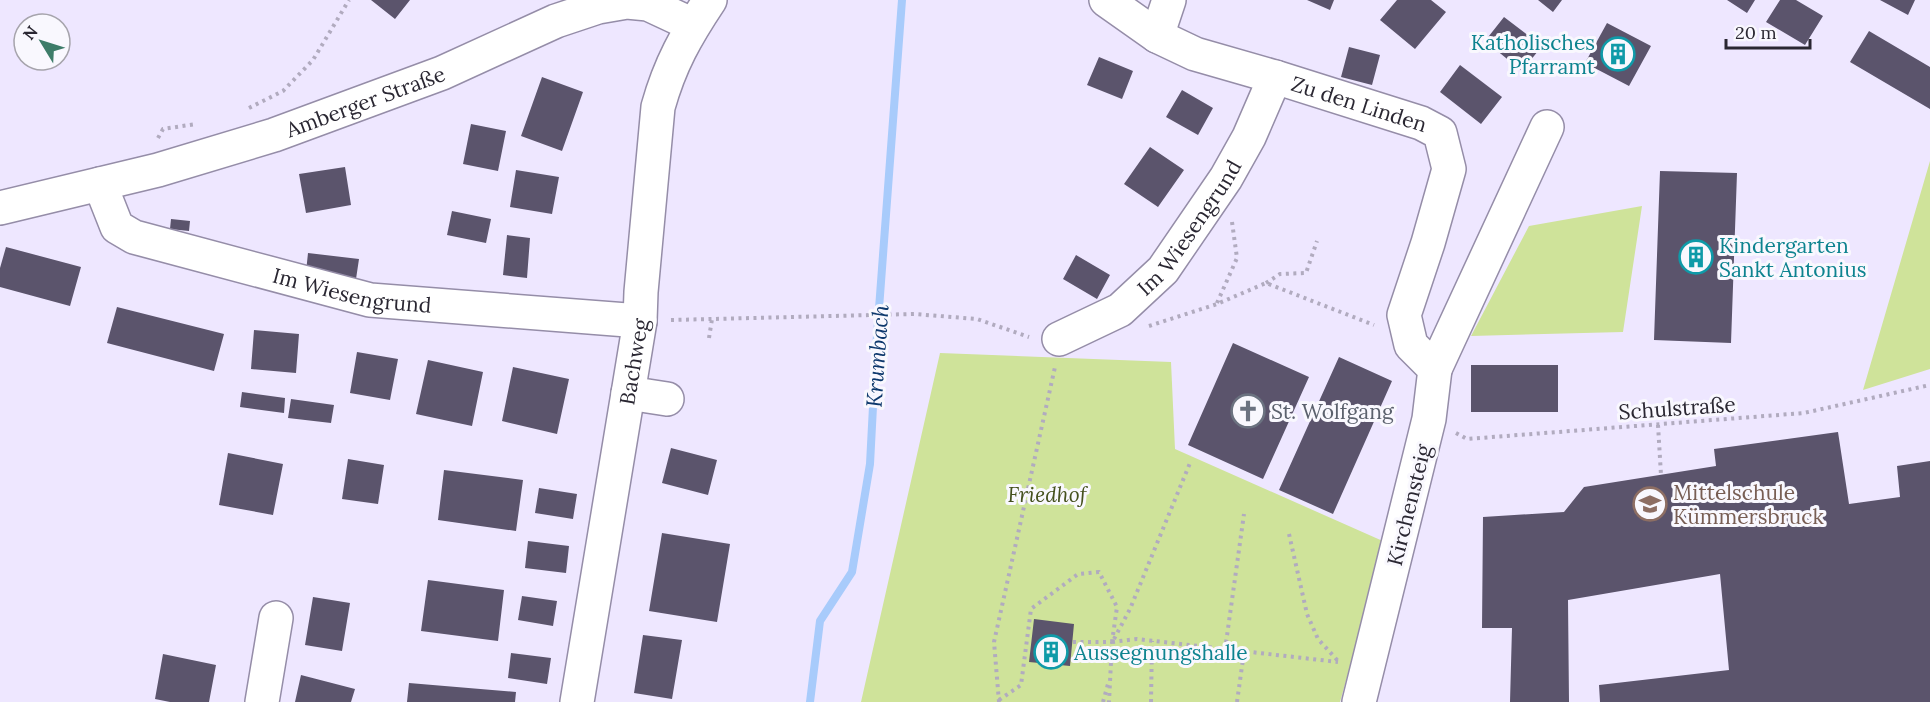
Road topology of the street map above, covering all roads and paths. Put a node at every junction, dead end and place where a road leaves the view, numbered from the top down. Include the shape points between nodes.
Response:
1 (349, 0) edge
2 (1106, 0) edge
3 (1169, 0) edge
4 (702, 13) edge
5 (1157, 36) junction
6 (1275, 77) junction
7 (240, 113) dead end
8 (205, 122) dead end
9 (1547, 127) dead end
10 (155, 158) junction
11 (1226, 177) junction
12 (100, 184) junction
13 (0, 208) edge
14 (1317, 241) dead end
15 (1266, 283) junction
16 (712, 320) junction
17 (640, 321) junction
18 (1394, 322) junction
19 (709, 339) dead end
20 (1059, 339) junction
21 (1435, 369) junction
22 (1930, 385) edge
23 (628, 393) junction
24 (667, 399) dead end
25 (1430, 418) junction
26 (1658, 424) junction
27 (1190, 462) dead end
28 (1661, 475) dead end
29 (1244, 514) dead end
30 (1289, 534) dead end
31 (276, 618) dead end
32 (1152, 641) junction
33 (1072, 642) dead end
34 (1112, 642) junction
35 (1225, 650) junction
36 (1244, 652) junction
37 (1354, 663) junction
38 (1336, 672) dead end
39 (1110, 674) junction
40 (999, 701) edge
41 (262, 702) edge
42 (577, 702) edge
43 (1103, 702) edge
44 (1109, 702) edge
45 (1151, 702) edge
46 (1237, 702) edge
47 (1359, 702) edge

1 - 7 path via 313,60 283,91
2 - 5 street, Zu den Linden
3 - 5 street
4 - 10 street, Amberger Straße via 627,2 598,7 556,21 442,73 286,131
4 - 17 street, Bachweg via 675,56 658,107
5 - 6 street, Zu den Linden via 1195,54
6 - 11 street, Im Wiesengrund via 1249,137
6 - 18 street, Zu den Linden via 1421,123 1440,133 1449,169 1428,243
8 - 10 path via 163,129
9 - 21 street
10 - 12 street, Amberger Straße
11 - 15 path via 1237,258 1217,304
11 - 20 street, Im Wiesengrund via 1163,270 1120,310
12 - 13 street, Amberger Straße
12 - 17 street, Im Wiesengrund via 117,227 134,237 370,300
14 - 15 path via 1306,273 1280,274
15 - 18 path
16 - 17 path
16 - 19 path
16 - 20 path via 914,314 977,319 1026,337
17 - 23 street, Bachweg
18 - 21 street
20 - 40 path via 994,642
21 - 25 street, Kirchensteig
22 - 26 path, Schulstraße via 1804,413
23 - 24 street
23 - 42 street, Bachweg
25 - 26 path, Schulstraße via 1467,439
25 - 37 street, Kirchensteig
26 - 28 path
27 - 34 path via 1130,609
29 - 35 path
30 - 37 path via 1307,614 1318,639
31 - 41 street
32 - 34 path
32 - 35 path
32 - 45 path
33 - 34 path
34 - 39 path
34 - 40 path via 1117,608 1099,572 1078,574 1031,609 1021,685
35 - 36 path
36 - 37 path
36 - 46 path
37 - 38 path
37 - 47 street, Kirchensteig
39 - 43 path
39 - 44 path

